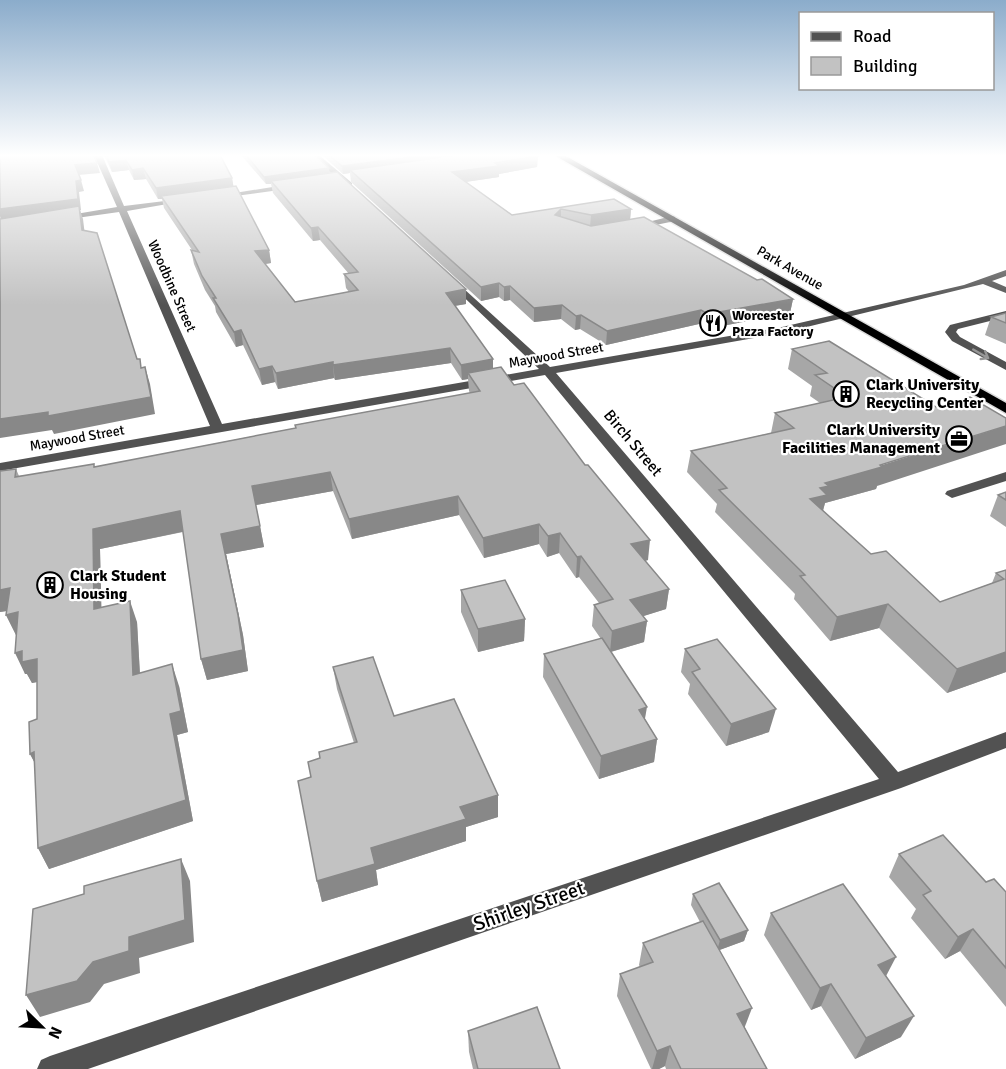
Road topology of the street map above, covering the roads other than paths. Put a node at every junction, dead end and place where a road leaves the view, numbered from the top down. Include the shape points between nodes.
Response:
1 (120, 205) edge
2 (155, 205) edge
3 (647, 205) edge
4 (122, 209) junction
5 (58, 218) edge
6 (672, 219) junction
7 (624, 228) edge
8 (442, 273) edge
9 (1006, 273) edge
10 (983, 281) junction
11 (1006, 290) edge
12 (1006, 314) edge
13 (842, 316) junction
14 (1006, 322) edge
15 (956, 339) junction
16 (1006, 368) edge
17 (547, 371) junction
18 (1006, 409) edge
19 (218, 429) junction
20 (0, 467) edge
21 (1006, 476) edge
22 (952, 494) dead end
23 (1006, 740) edge
24 (894, 782) junction
25 (50, 1069) edge

1 - 4 street, Woodbine Street
2 - 4 street
3 - 6 highway, Park Avenue
4 - 5 street
4 - 19 street, Woodbine Street
6 - 7 street
6 - 13 highway, Park Avenue
8 - 17 street, Birch Street
9 - 10 street, Maywood Street
10 - 11 street
10 - 13 street, Maywood Street
12 - 15 street via 954,327 950,332
13 - 17 street, Maywood Street
13 - 18 highway, Park Avenue
14 - 15 street
15 -> 16 street
17 - 19 street, Maywood Street
17 - 24 street, Birch Street
19 - 20 street, Maywood Street
21 - 22 street
23 - 24 street, Shirley Street
24 - 25 street, Shirley Street

